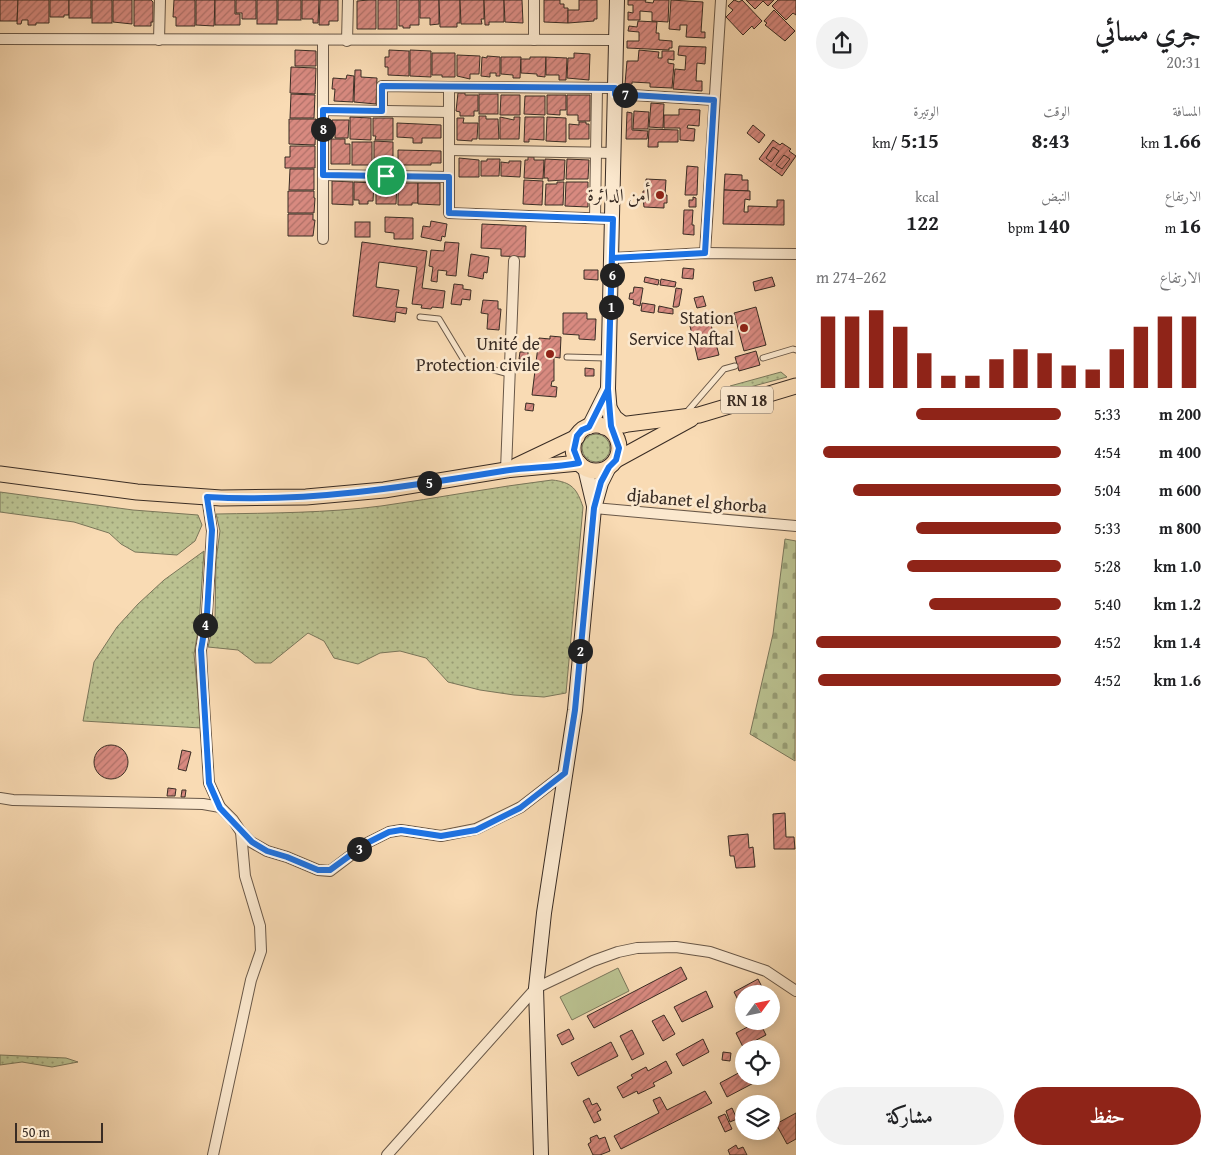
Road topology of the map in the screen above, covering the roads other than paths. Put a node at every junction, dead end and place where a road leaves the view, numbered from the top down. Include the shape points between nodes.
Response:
1 (160, 0) edge
2 (348, 0) edge
3 (534, 0) edge
4 (617, 0) edge
5 (721, 0) edge
6 (0, 39) edge
7 (159, 40) junction
8 (534, 40) junction
9 (616, 40) junction
10 (323, 41) junction
11 (347, 41) junction
12 (449, 87) junction
13 (597, 88) junction
14 (615, 91) junction
15 (714, 100) junction
16 (323, 110) junction
17 (382, 111) junction
18 (449, 112) junction
19 (449, 150) junction
20 (596, 152) junction
21 (614, 152) junction
22 (323, 175) junction
23 (449, 177) junction
24 (595, 218) junction
25 (613, 219) junction
26 (323, 239) dead end
27 (705, 253) junction
28 (796, 254) edge
29 (612, 258) junction
30 (514, 261) dead end
31 (420, 317) dead end
32 (796, 350) edge
33 (567, 357) dead end
34 (609, 358) junction
35 (762, 358) dead end
36 (735, 366) dead end
37 (510, 374) junction
38 (796, 386) edge
39 (608, 389) junction
40 (609, 408) joint
41 (698, 415) junction
42 (682, 417) junction
43 (589, 427) junction
44 (614, 428) junction
45 (577, 436) junction
46 (613, 463) junction
47 (582, 466) junction
48 (506, 470) junction
49 (0, 474) edge
50 (207, 497) junction
51 (594, 508) junction
52 (796, 526) edge
53 (565, 773) junction
54 (0, 798) edge
55 (220, 808) junction
56 (241, 832) junction
57 (536, 988) junction
58 (796, 991) edge
59 (213, 1155) edge
60 (387, 1155) edge
61 (542, 1155) edge

1 - 7 street
2 - 11 street
3 - 8 street
4 - 9 main road
5 - 15 street
6 - 7 street
7 - 10 street
8 - 9 street
8 - 11 street
9 - 14 main road
10 - 11 street
10 - 16 street
12 - 13 street
12 - 17 street via 382,86
12 - 18 street
13 - 14 street
13 - 20 street
14 - 15 street
14 - 21 main road
15 - 27 street
16 - 17 street
16 - 22 street
17 - 18 street
18 - 19 street
19 - 20 street
19 - 23 street
20 - 21 street
20 - 24 street
21 - 25 main road
22 - 23 street
22 - 26 street
23 - 24 street via 449,213
24 - 25 street
25 - 29 main road
27 - 28 street
27 - 29 street
29 - 34 main road
30 - 37 street
31 - 37 lane via 439,319 465,362
32 - 35 lane
33 - 34 lane
34 - 39 main road
36 - 42 lane via 724,369
37 - 48 street
38 - 41 main road, RN 18
39 - 40 main road
39 - 43 main road
40 - 44 main road via 615,418
41 - 42 main road, RN 18
41 - 46 main road, RN 18
42 - 44 main road, RN 18
43 - 44 main road
43 - 45 main road
44 - 46 main road via 619,448
45 - 47 main road via 574,450
45 - 48 main road
46 - 47 main road via 597,471
46 - 51 main road via 601,482
47 - 48 main road
47 - 51 main road
48 - 50 main road via 384,490 306,497
49 - 50 main road via 137,492
50 - 55 street via 212,530 207,614 201,650 209,783
51 - 52 street, djabanet el ghorba
51 - 53 main road via 575,710
53 - 56 street via 520,808 476,830 441,836 401,830 389,832 367,843 330,870 318,870 267,851
53 - 57 main road
54 - 55 street via 203,804
55 - 56 street
56 - 59 street via 245,876 260,926 261,951 251,980
57 - 58 street via 618,952 658,946 710,952 741,962 766,971
57 - 60 street
57 - 61 main road

